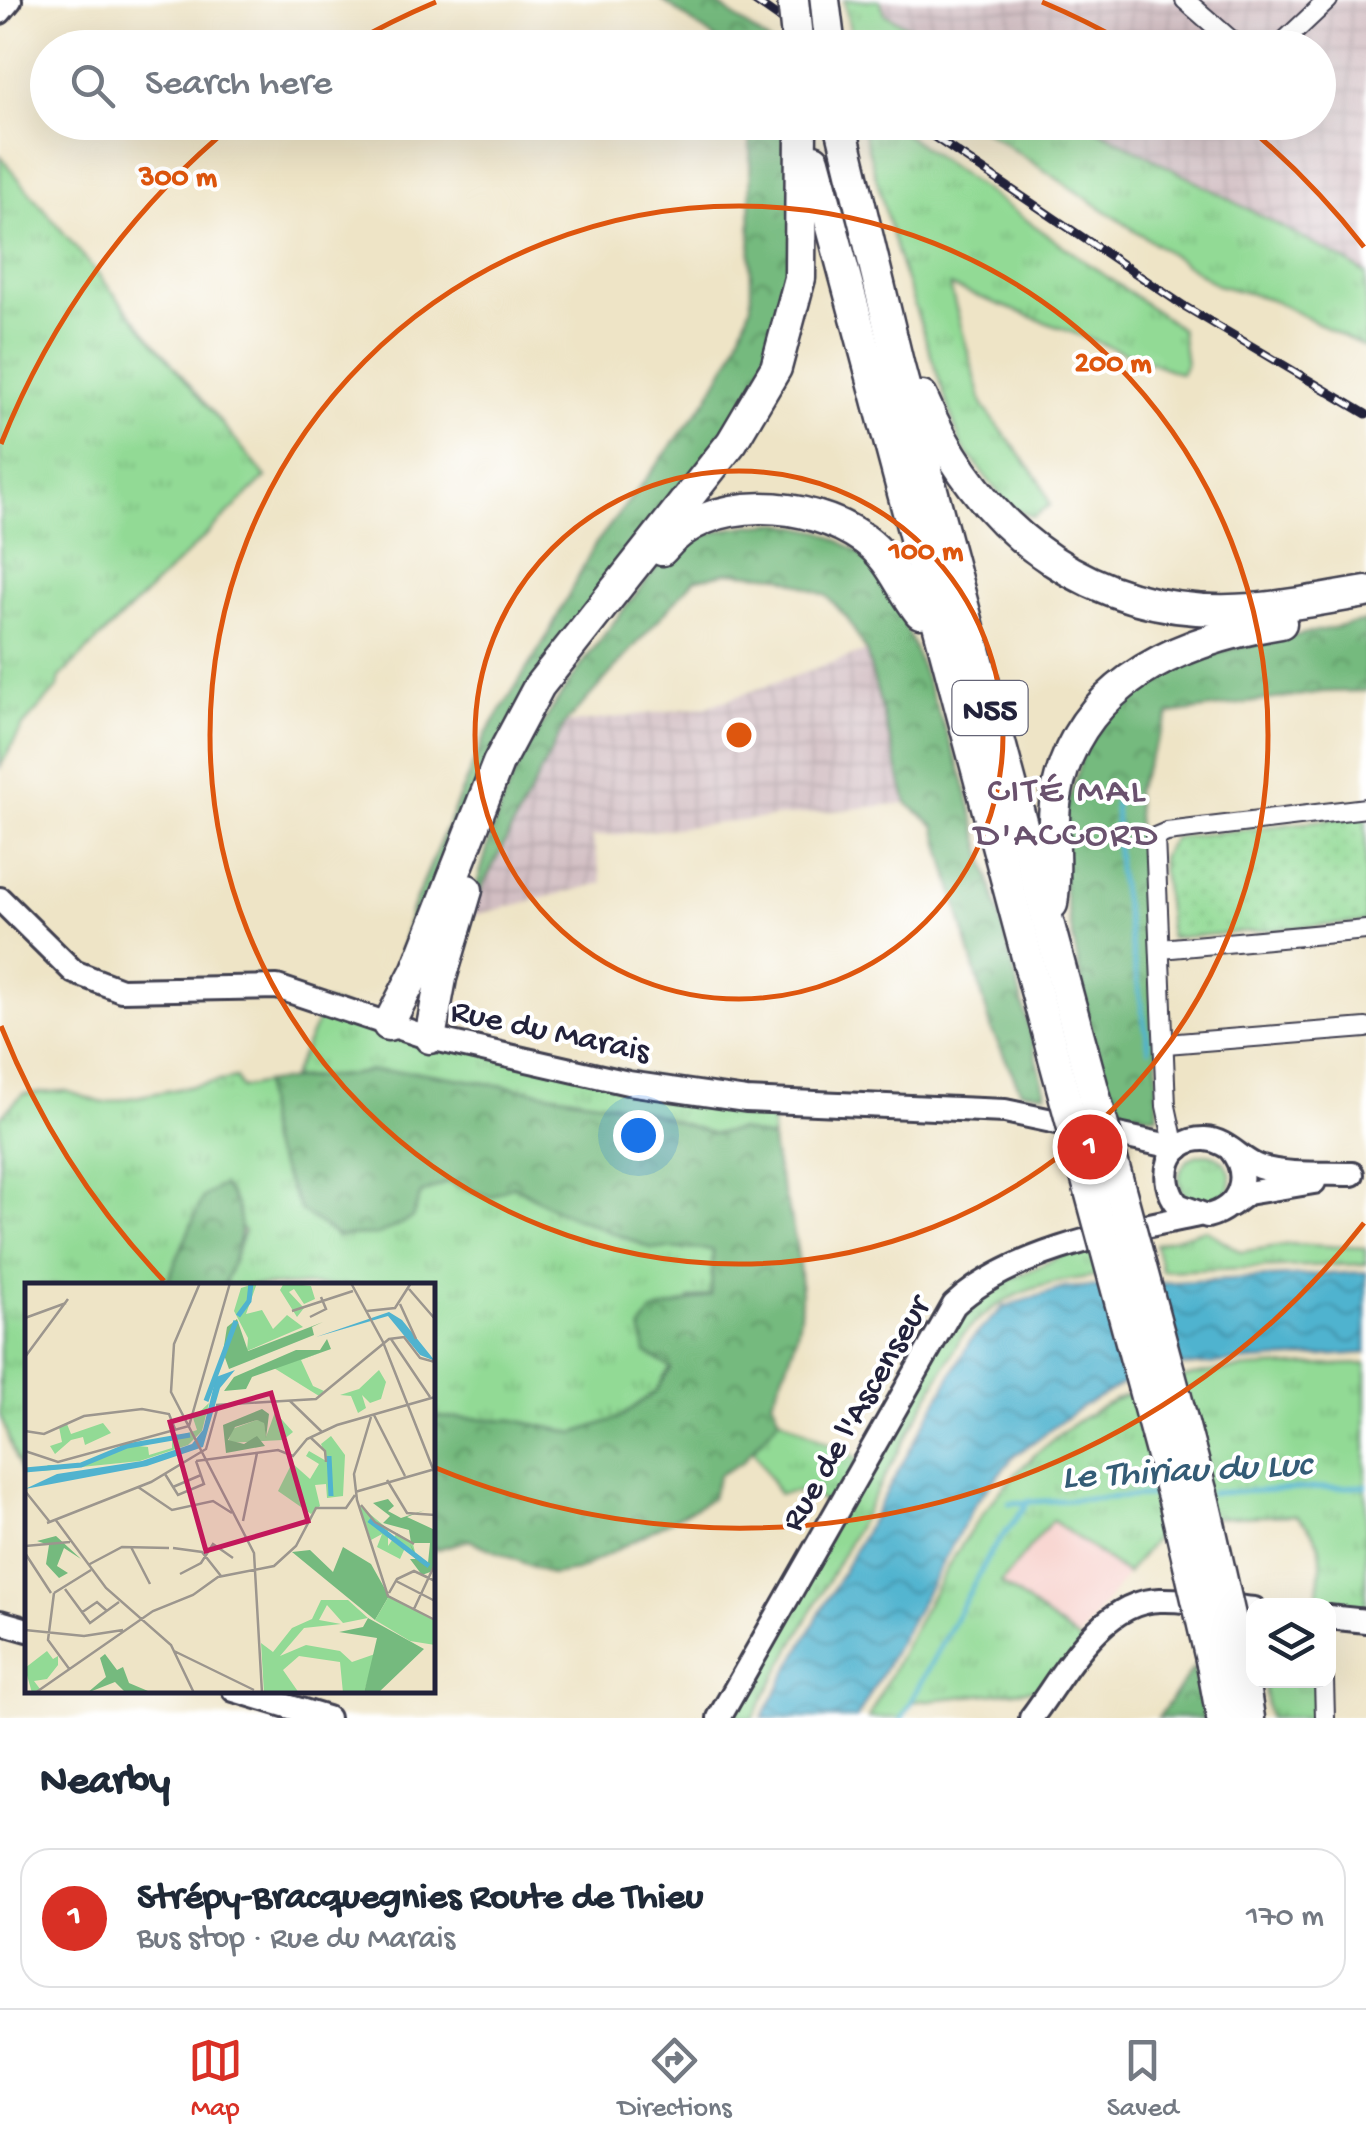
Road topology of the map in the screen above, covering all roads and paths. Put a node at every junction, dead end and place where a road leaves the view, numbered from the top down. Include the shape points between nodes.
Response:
1 (10, 0) edge
2 (793, 0) edge
3 (824, 0) edge
4 (1186, 0) edge
5 (1328, 0) edge
6 (0, 12) edge
7 (796, 30) edge
8 (828, 30) edge
9 (1220, 30) edge
10 (1296, 30) edge
11 (804, 140) edge
12 (808, 140) edge
13 (844, 140) edge
14 (899, 367) junction
15 (1366, 592) edge
16 (1366, 608) edge
17 (938, 635) junction
18 (1366, 808) edge
19 (0, 899) edge
20 (1048, 926) junction
21 (1366, 930) edge
22 (1161, 950) junction
23 (388, 1026) junction
24 (1366, 1028) edge
25 (430, 1038) junction
26 (1166, 1044) junction
27 (1068, 1051) junction
28 (1166, 1106) junction
29 (1125, 1136) junction
30 (1183, 1146) junction
31 (1230, 1149) junction
32 (1359, 1172) edge
33 (1166, 1178) junction
34 (1224, 1210) junction
35 (1198, 1215) junction
36 (1125, 1234) junction
37 (1246, 1608) edge
38 (1336, 1618) edge
39 (1366, 1621) edge
40 (0, 1622) edge
41 (25, 1629) edge
42 (1226, 1662) junction
43 (1324, 1688) edge
44 (244, 1693) edge
45 (328, 1718) edge
46 (720, 1718) edge
47 (1031, 1718) edge
48 (1222, 1718) edge
49 (1249, 1718) edge
50 (1325, 1718) edge

1 - 6 street
2 - 7 highway, bridge
3 - 8 highway
4 - 9 street
5 - 10 street
11 - 23 highway via 800,278 776,368 732,442 539,686 498,762
12 - 17 highway, N55
13 - 14 highway, N55
14 - 15 highway via 923,398 960,474 990,510 1021,540 1081,578 1132,598 1192,609 1252,609
14 - 20 highway, N55
16 - 20 highway via 1194,642 1136,672 1109,696 1086,723 1056,796
17 - 25 highway via 886,558 818,516 728,512 700,520 668,543 551,694 511,768 469,882
17 - 27 highway, N55
18 - 22 street via 1155,837
19 - 23 street, Rue du Marais via 94,982 122,990 277,987
20 - 27 highway, N55
21 - 22 street
22 - 26 street
23 - 25 street, Rue du Marais
24 - 26 street
25 - 29 street, Rue du Marais via 554,1069 715,1096 985,1109
26 - 28 street
27 - 42 highway, N55, bridge via 1204,1501
28 - 29 street via 1157,1128
28 - 30 street
29 - 30 street, Rue du Marais
29 - 33 street, Rue du Marais via 1158,1156
30 - 31 street via 1210,1139
30 - 33 street
31 - 32 street via 1278,1171
31 - 34 street via 1242,1181
32 - 34 street via 1247,1193
33 - 35 street via 1178,1206
33 - 36 street, Rue de l'Ascenseur via 1160,1202
34 - 35 street
35 - 36 street, Rue de l'Ascenseur
36 - 46 street, Rue de l'Ascenseur via 1012,1264 979,1281 954,1305
37 - 47 street via 1160,1600 1120,1611
38 - 39 street
40 - 41 street
42 - 48 highway, N55
42 - 49 highway, N55
43 - 50 street
44 - 45 street

